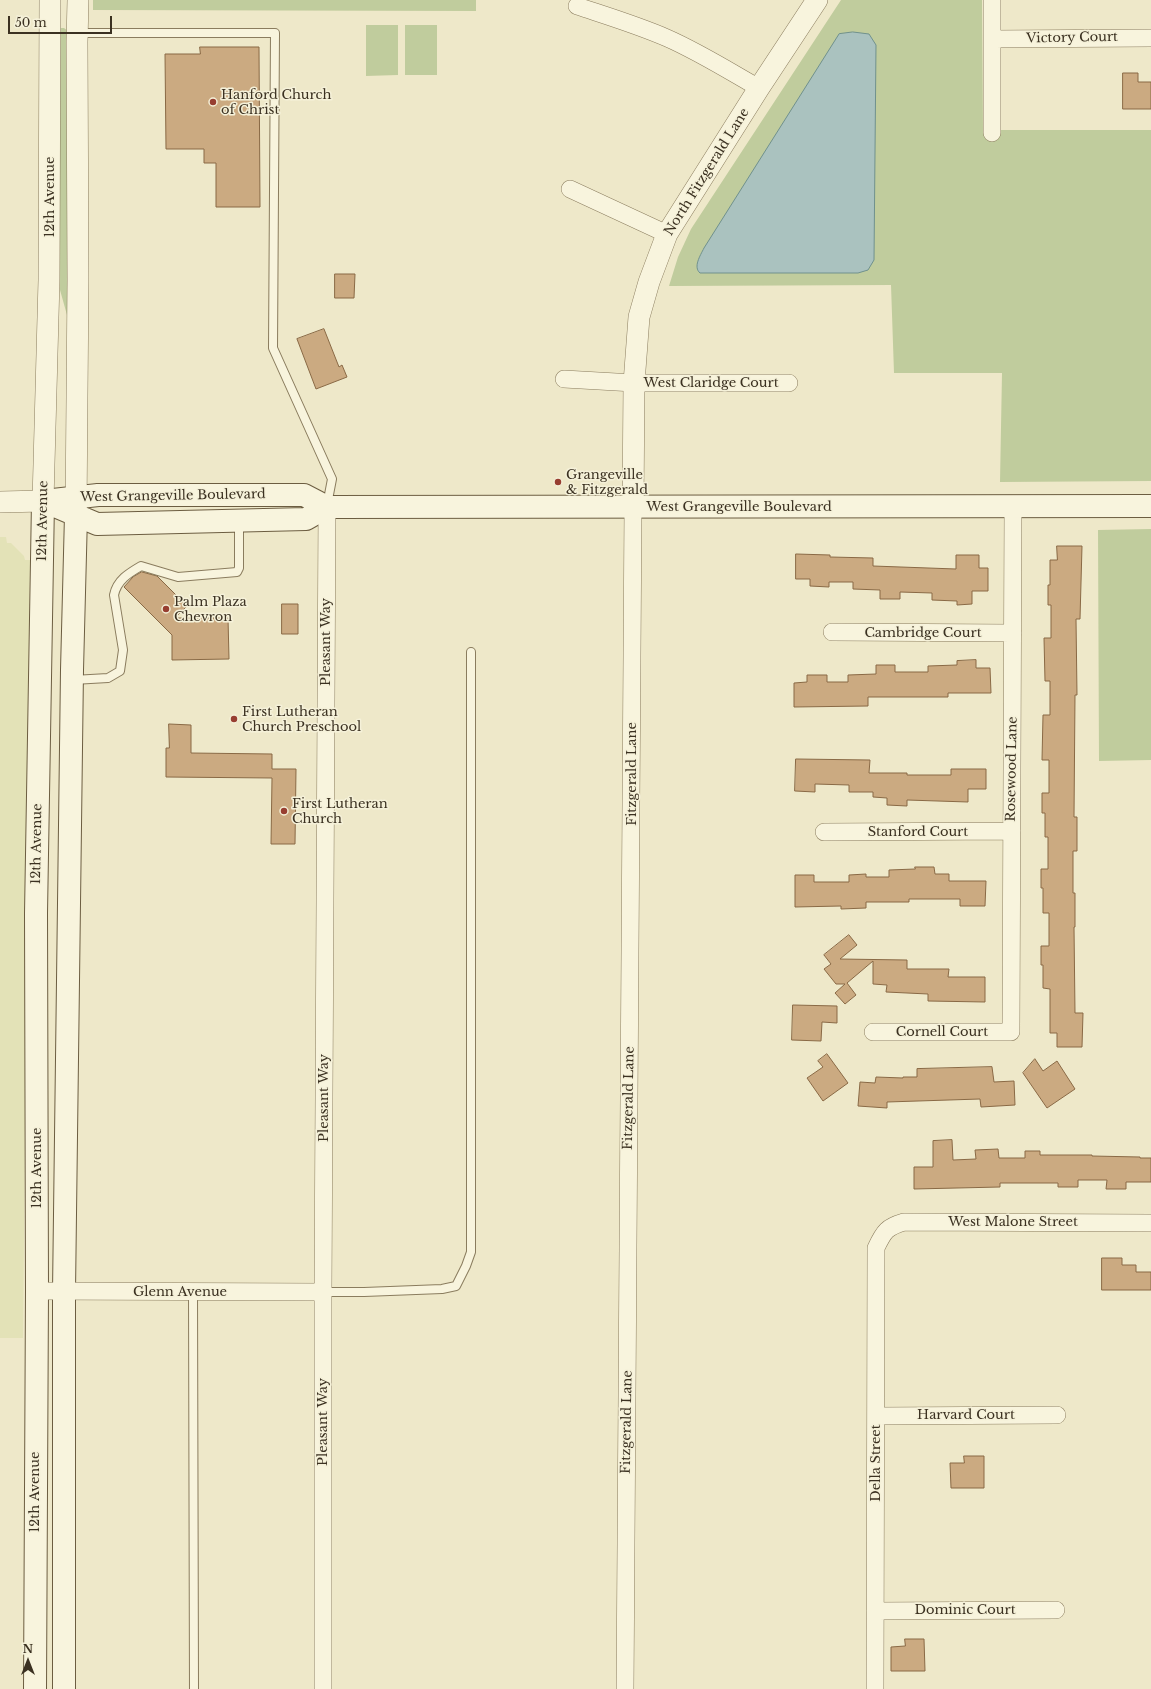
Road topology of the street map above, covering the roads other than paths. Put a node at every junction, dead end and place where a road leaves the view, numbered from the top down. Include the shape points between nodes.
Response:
1 (50, 0) edge
2 (66, 0) edge
3 (78, 0) edge
4 (817, 0) edge
5 (992, 0) edge
6 (577, 6) dead end
7 (77, 33) junction
8 (1151, 38) edge
9 (992, 39) junction
10 (759, 88) junction
11 (992, 133) dead end
12 (570, 188) dead end
13 (667, 234) junction
14 (564, 380) dead end
15 (634, 383) junction
16 (789, 383) dead end
17 (43, 501) junction
18 (0, 502) edge
19 (76, 506) junction
20 (1013, 506) junction
21 (1151, 506) edge
22 (327, 507) junction
23 (633, 508) junction
24 (239, 521) junction
25 (832, 632) dead end
26 (1013, 633) junction
27 (471, 652) dead end
28 (72, 680) junction
29 (1012, 831) junction
30 (824, 832) dead end
31 (873, 1032) dead end
32 (1011, 1032) joint
33 (1151, 1223) edge
34 (881, 1238) joint
35 (37, 1291) junction
36 (64, 1291) junction
37 (193, 1292) junction
38 (323, 1292) junction
39 (1057, 1415) dead end
40 (876, 1416) junction
41 (1056, 1610) dead end
42 (875, 1611) junction
43 (35, 1689) edge
44 (64, 1689) edge
45 (194, 1689) edge
46 (323, 1689) edge
47 (625, 1689) edge
48 (875, 1689) edge

1 - 17 street, 12th Avenue via 49,280
2 - 7 street via 67,21
3 - 7 street
4 - 10 street, North Fitzgerald Lane
5 - 9 street
6 - 10 street via 668,38
7 - 19 street
7 - 22 lane via 275,34 273,348 332,479
8 - 9 street, Victory Court
9 - 11 street
10 - 13 street, North Fitzgerald Lane
12 - 13 street
13 - 15 street, North Fitzgerald Lane via 639,317
14 - 15 street
15 - 16 street, West Claridge Court
15 - 23 street, North Fitzgerald Lane
17 - 18 street
17 - 19 main road, West Grangeville Boulevard
17 - 35 main road, 12th Avenue via 36,913
19 - 22 main road, West Grangeville Boulevard via 98,495 304,495
19 - 24 main road, West Grangeville Boulevard via 97,524
19 - 28 main road
20 - 21 main road, West Grangeville Boulevard
20 - 23 main road, West Grangeville Boulevard
20 - 26 street, Rosewood Lane
22 - 23 main road, West Grangeville Boulevard
22 - 24 main road, West Grangeville Boulevard via 306,519
22 - 38 street, Pleasant Way
23 - 47 street, Fitzgerald Lane
24 - 28 lane via 237,572 178,577 141,566 127,574 114,595 123,650 120,671 108,678
25 - 26 street, Cambridge Court
26 - 29 street, Rosewood Lane
27 - 38 lane via 471,1252 456,1286
28 - 36 main road
29 - 30 street, Stanford Court
29 - 32 street, Rosewood Lane
31 - 32 street, Cornell Court
33 - 34 street, West Malone Street via 904,1222 890,1226
34 - 40 street, Della Street via 876,1248
35 - 36 street, Glenn Avenue
35 - 43 main road, 12th Avenue
36 - 37 street, Glenn Avenue
36 - 44 main road
37 - 38 street, Glenn Avenue
37 - 45 lane
38 - 46 street, Pleasant Way
39 - 40 street, Harvard Court
40 - 42 street, Della Street
41 - 42 street, Dominic Court
42 - 48 street, Della Street

